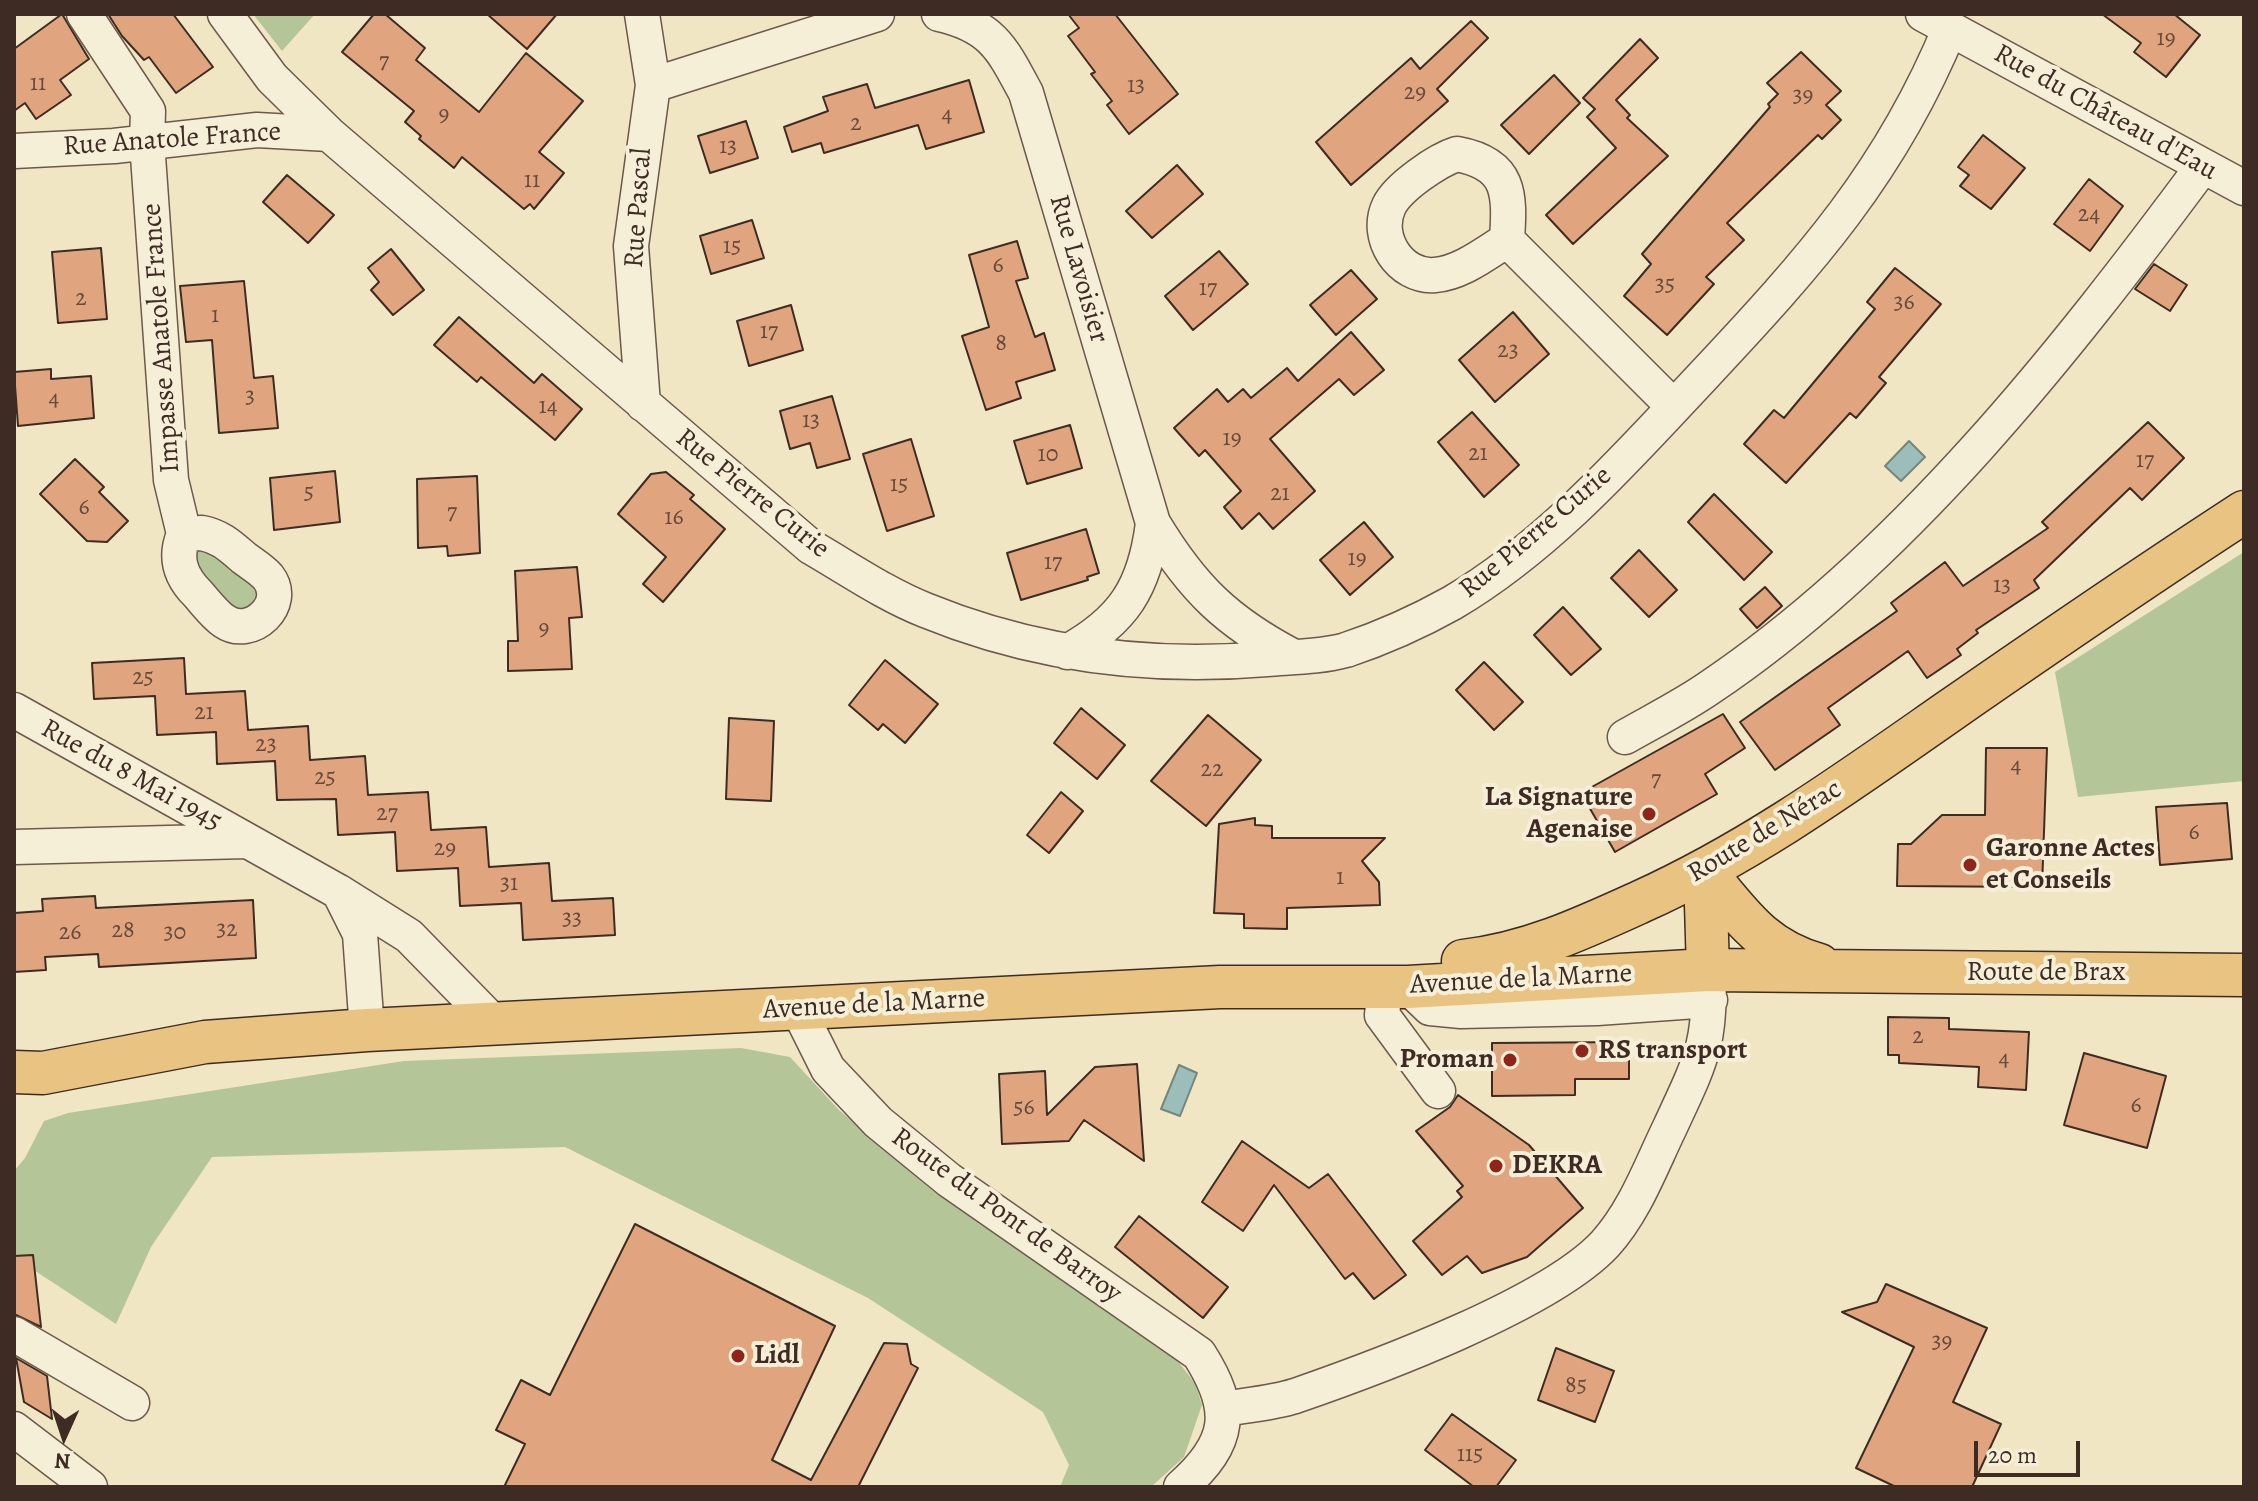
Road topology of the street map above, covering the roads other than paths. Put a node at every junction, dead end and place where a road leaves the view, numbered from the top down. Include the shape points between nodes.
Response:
1 (84, 14) edge
2 (225, 14) edge
3 (642, 14) edge
4 (877, 14) edge
5 (939, 14) edge
6 (981, 21) edge
7 (1936, 21) edge
8 (653, 85) junction
9 (329, 134) junction
10 (147, 142) junction
11 (14, 151) edge
12 (2203, 166) junction
13 (2244, 188) edge
14 (1507, 240) dead end
15 (643, 404) junction
16 (1674, 407) junction
17 (2244, 512) edge
18 (1153, 523) junction
19 (184, 534) dead end
20 (1067, 652) junction
21 (1295, 657) junction
22 (14, 710) edge
23 (1625, 737) dead end
24 (248, 841) junction
25 (14, 847) edge
26 (1705, 872) junction
27 (339, 892) junction
28 (1847, 972) junction
29 (2244, 975) edge
30 (1709, 985) junction
31 (1397, 986) junction
32 (1220, 987) junction
33 (798, 1009) junction
34 (494, 1023) junction
35 (367, 1030) junction
36 (24, 1081) edge
37 (1438, 1091) dead end
38 (14, 1334) edge
39 (132, 1403) dead end
40 (1223, 1409) junction
41 (14, 1429) edge
42 (90, 1487) edge
43 (1181, 1487) edge

1 - 10 street, Impasse Anatole France via 148,111
2 - 9 street, Rue Pierre Curie via 272,78
3 - 8 street, Rue Pascal
4 - 8 street
5 - 6 street, Rue Lavoisier
6 - 18 street, Rue Lavoisier via 1026,93
7 - 12 street, Rue du Château d'Eau
7 - 16 street, Rue Pierre Curie via 1906,124 1876,173 1813,257
8 - 15 street, Rue Pascal via 631,246
9 - 10 street, Rue Anatole France via 257,130
9 - 15 street, Rue Pierre Curie
10 - 11 street, Rue Anatole France
10 - 19 street, Impasse Anatole France via 171,480
12 - 13 street, Rue du Château d'Eau
12 - 23 street via 2055,358 1875,551 1770,643 1708,689
14 - 16 street
15 - 20 street, Rue Pierre Curie via 811,547 879,588 988,634
16 - 21 street, Rue Pierre Curie via 1540,537 1453,602 1342,651
17 - 26 main road, Route de Nérac via 1812,807
18 - 20 street, Rue Lavoisier via 1149,556 1119,614
18 - 21 street, Rue Lavoisier via 1180,569 1216,607 1253,636
20 - 21 street, Rue Pierre Curie via 1170,663
22 - 24 street, Rue du 8 Mai 1945
24 - 25 street, Rue du 8 Mai 1945
24 - 27 street, Rue du 8 Mai 1945
26 - 28 main road, Route de Brax via 1774,947
26 - 30 main road
26 - 32 main road, Route de Nérac via 1593,925 1524,950
27 - 34 street, Rue du 8 Mai 1945 via 409,936
27 - 35 street via 360,934
28 - 29 main road, Route de Brax
28 - 30 main road, Route de Brax
30 - 31 main road, Avenue de la Marne
30 - 40 street via 1708,1037 1700,1062 1636,1199 1605,1243 1558,1283 1442,1338 1292,1397
31 - 32 main road, Avenue de la Marne
31 - 37 street via 1382,1015
32 - 33 main road, Avenue de la Marne
33 - 34 main road, Avenue de la Marne
33 - 40 street, Route du Pont de Barroy via 828,1069 878,1122 960,1188 1199,1354 1219,1386
34 - 35 main road, Avenue de la Marne
35 - 36 main road, Avenue de la Marne via 137,1052
38 - 39 street
40 - 43 street via 1218,1443 1203,1468
41 - 42 street

